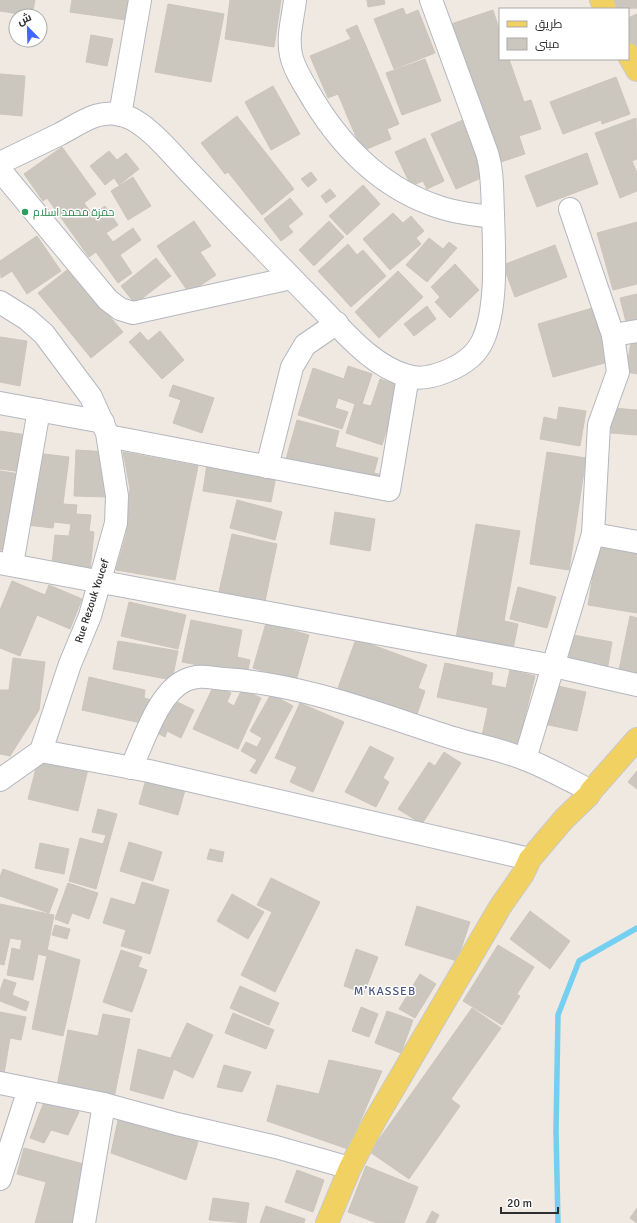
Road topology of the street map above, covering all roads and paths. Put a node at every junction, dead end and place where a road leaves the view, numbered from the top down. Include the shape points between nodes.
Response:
1 (140, 0) edge
2 (295, 0) edge
3 (431, 0) edge
4 (629, 56) edge
5 (637, 70) edge
6 (120, 114) junction
7 (0, 163) edge
8 (0, 170) edge
9 (570, 209) dead end
10 (493, 217) junction
11 (291, 278) junction
12 (0, 302) edge
13 (337, 323) junction
14 (637, 331) edge
15 (613, 335) junction
16 (408, 376) junction
17 (0, 403) edge
18 (39, 410) junction
19 (105, 429) junction
20 (267, 467) junction
21 (593, 534) junction
22 (637, 542) edge
23 (6, 563) edge
24 (100, 580) junction
25 (554, 666) junction
26 (637, 685) edge
27 (637, 739) edge
28 (41, 751) junction
29 (525, 759) junction
30 (131, 768) junction
31 (2, 776) edge
32 (591, 791) junction
33 (530, 859) junction
34 (0, 1083) edge
35 (29, 1089) junction
36 (104, 1104) junction
37 (350, 1168) junction
38 (0, 1179) edge
39 (84, 1223) edge
40 (327, 1223) edge

1 - 6 street
2 - 10 street via 290,38 291,56 320,111 349,148 386,182 407,195 440,208
3 - 10 street via 487,153 491,174
4 - 5 main road
6 - 7 street via 108,113 84,119
6 - 11 street via 127,116 154,136
8 - 11 street via 108,300 120,309 133,313
9 - 15 street
10 - 16 street via 494,265 491,308 482,341 475,352 457,367 429,377
11 - 13 street
12 - 19 street, Rue Rezouk Youcef via 27,319 44,334 79,378 94,403
13 - 16 street via 365,351 395,371
13 - 20 street via 305,344 292,367
14 - 15 street
15 - 21 street via 618,372 600,425
16 - 20 street via 389,490
17 - 18 street
18 - 19 street
18 - 23 street
19 - 20 street
19 - 24 street, Rue Rezouk Youcef via 118,496 116,523
21 - 22 street
21 - 25 street
23 - 24 street
24 - 25 street
24 - 28 street, Rue Rezouk Youcef via 90,616 70,664
25 - 26 street
25 - 29 street
27 - 32 main road
28 - 30 street
28 - 31 street
29 - 30 street via 299,690 245,680 198,676 185,680 161,702
29 - 32 street
30 - 33 street
32 - 33 main road
33 - 37 main road via 428,1028
34 - 35 street
35 - 36 street
35 - 38 street
36 - 37 street
36 - 39 street
37 - 40 main road

